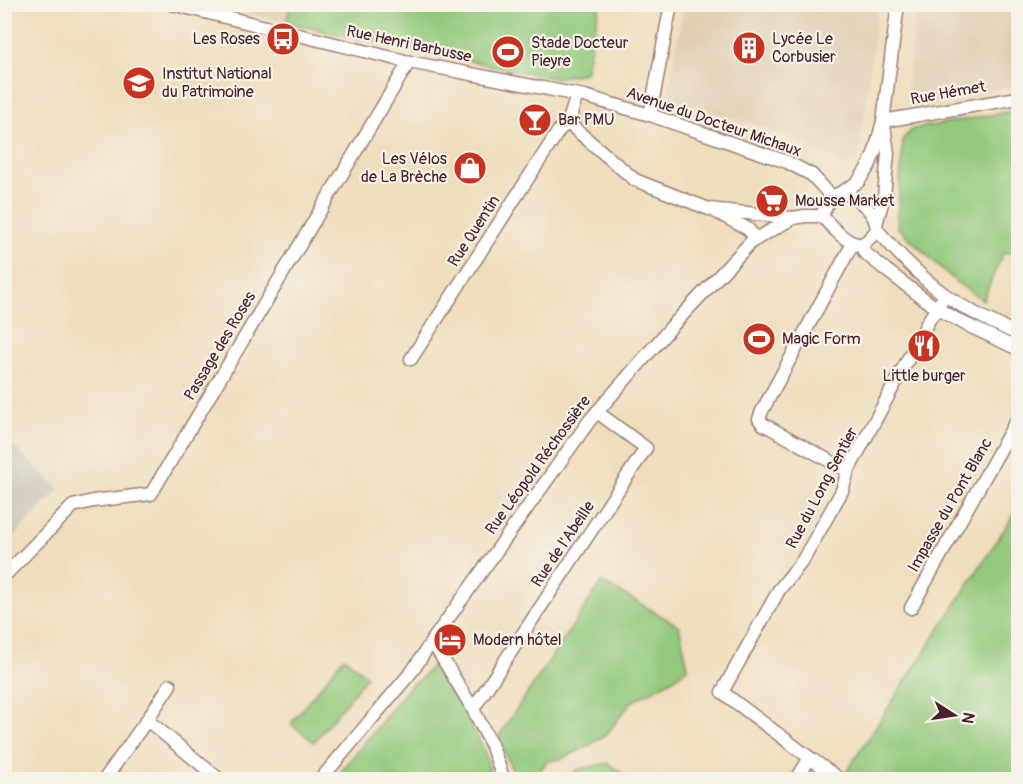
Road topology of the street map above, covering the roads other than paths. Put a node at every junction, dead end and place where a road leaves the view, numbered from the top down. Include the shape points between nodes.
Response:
1 (172, 4) edge
2 (670, 4) edge
3 (898, 4) edge
4 (409, 62) junction
5 (577, 95) junction
6 (1018, 98) edge
7 (650, 115) junction
8 (884, 121) junction
9 (568, 123) junction
10 (837, 195) junction
11 (709, 209) junction
12 (822, 216) junction
13 (793, 218) junction
14 (877, 225) junction
15 (756, 239) junction
16 (857, 244) junction
17 (945, 295) junction
18 (936, 308) junction
19 (1018, 334) edge
20 (1018, 349) edge
21 (411, 359) dead end
22 (597, 411) junction
23 (1018, 418) edge
24 (848, 471) junction
25 (4, 576) edge
26 (911, 608) dead end
27 (432, 641) junction
28 (170, 685) dead end
29 (473, 709) junction
30 (147, 720) junction
31 (810, 758) junction
32 (503, 779) edge
33 (104, 780) edge
34 (220, 780) edge
35 (320, 780) edge
36 (796, 780) edge
37 (841, 780) edge

1 - 4 street, Rue Henri Barbusse
2 - 7 street
3 - 8 street
4 - 5 street, Rue Henri Barbusse
4 - 25 street, Passage des Roses via 151,495 73,506
5 - 7 street, Avenue du Docteur Michaux
5 - 9 street
6 - 8 street, Rue Hémet
7 - 10 street, Avenue du Docteur Michaux via 787,162
8 - 10 street via 869,166 858,182
8 - 14 street via 888,153
9 - 11 street via 634,180
9 - 21 street, Rue Quentin via 560,129
10 - 12 street via 826,202
10 - 14 street via 852,196 865,205
11 - 13 street
11 - 15 street via 748,229
12 - 13 street, Rue Léopold Réchossière
12 - 16 street via 835,231
13 - 15 street, Rue Léopold Réchossière
14 - 16 street via 867,242
14 - 17 street via 898,252
15 - 22 street, Rue Léopold Réchossière via 672,325
16 - 18 street
16 - 24 street via 759,419
17 - 18 street, Rue du Long Sentier
17 - 19 street
18 - 20 street
18 - 24 street, Rue du Long Sentier
22 - 27 street, Rue Léopold Réchossière
22 - 29 street, Rue de l'Abeille via 646,448
23 - 26 street, Impasse du Pont Blanc
24 - 31 street, Rue du Long Sentier via 842,490 803,561 780,590 722,692
27 - 29 street
27 - 35 street, Rue Léopold Réchossière via 413,670
28 - 30 street
29 - 32 street
30 - 33 street
30 - 34 street
31 - 36 street
31 - 37 street

